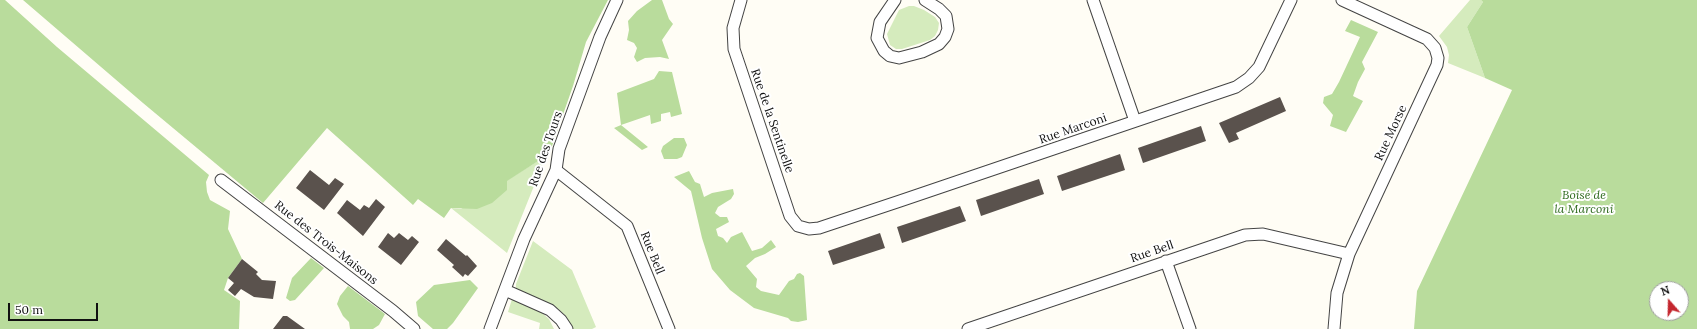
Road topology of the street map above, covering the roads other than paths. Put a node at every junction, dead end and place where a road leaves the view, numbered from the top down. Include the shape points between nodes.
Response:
1 (617, 0) edge
2 (741, 0) edge
3 (895, 0) edge
4 (925, 0) edge
5 (1093, 0) edge
6 (1291, 0) edge
7 (1342, 0) edge
8 (1135, 121) junction
9 (556, 170) junction
10 (221, 180) dead end
11 (820, 228) joint
12 (1349, 254) junction
13 (1166, 261) junction
14 (505, 290) junction
15 (414, 329) edge
16 (490, 329) edge
17 (567, 329) edge
18 (669, 329) edge
19 (968, 329) edge
20 (1190, 329) edge
21 (1334, 329) edge

1 - 9 street, Rue des Tours via 600,37 559,149
2 - 11 street, Rue de la Sentinelle via 733,28 733,45 790,216 795,224 802,228
3 - 4 street via 880,22 878,38 884,52 899,58 922,52 939,44 945,37 948,29 946,16
5 - 8 street
6 - 8 street, Rue Marconi via 1259,67 1245,81 1230,89
7 - 12 street, Rue Morse via 1427,40 1435,48 1438,58
8 - 11 street, Rue Marconi
9 - 14 street, Rue des Tours via 524,239
9 - 18 street, Rue Bell via 627,226
10 - 15 street, Rue des Trois-Maisons
12 - 13 street, Rue Bell via 1259,233 1245,235
12 - 21 street, Rue Morse via 1338,288
13 - 19 street, Rue Bell
13 - 20 street
14 - 16 street, Rue des Tours
14 - 17 street via 553,312

